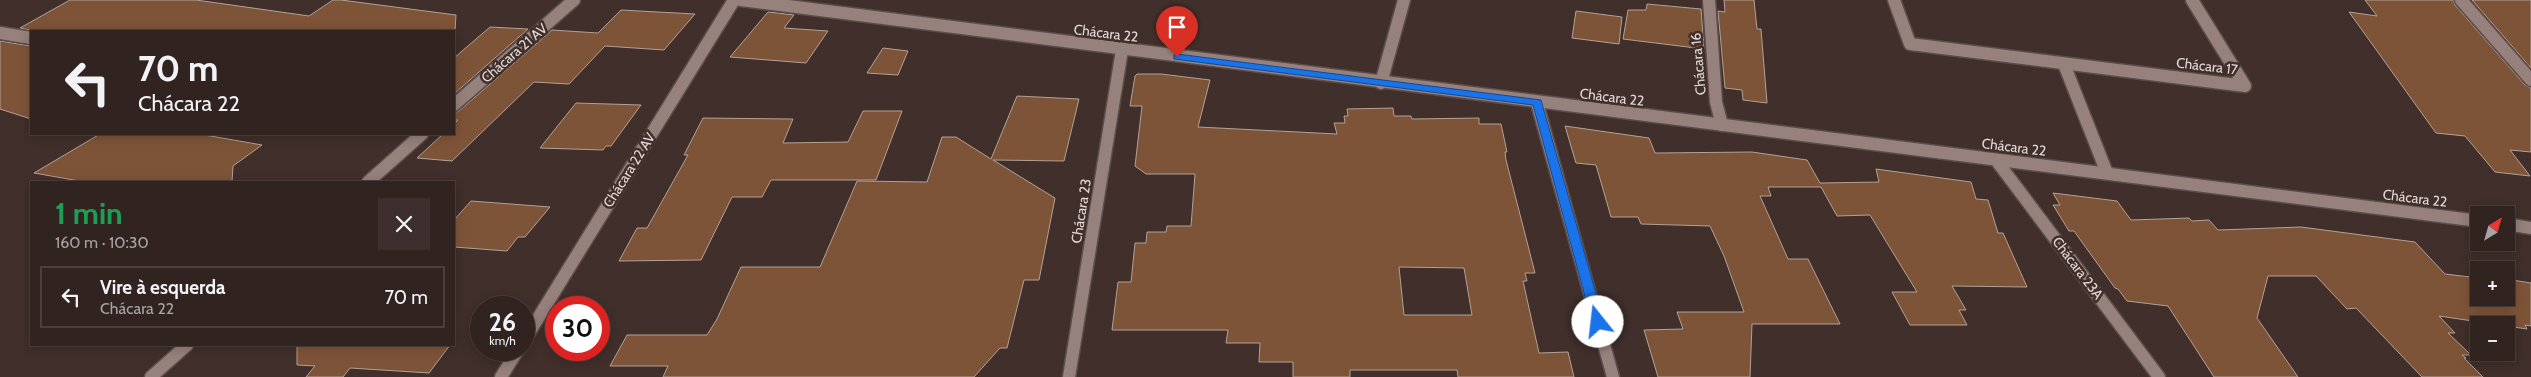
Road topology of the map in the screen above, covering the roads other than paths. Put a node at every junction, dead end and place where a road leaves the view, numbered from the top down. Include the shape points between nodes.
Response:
1 (574, 0) edge
2 (734, 0) edge
3 (741, 0) edge
4 (1404, 0) edge
5 (1710, 0) edge
6 (1894, 0) edge
7 (2192, 0) edge
8 (2461, 0) edge
9 (776, 2) edge
10 (0, 33) edge
11 (30, 38) edge
12 (1122, 50) junction
13 (2064, 64) junction
14 (2531, 80) edge
15 (1381, 83) junction
16 (1537, 102) junction
17 (455, 104) edge
18 (1722, 125) junction
19 (421, 135) edge
20 (1996, 160) junction
21 (2107, 174) junction
22 (369, 181) edge
23 (2470, 220) edge
24 (2515, 225) edge
25 (2531, 228) edge
26 (535, 323) edge
27 (186, 346) edge
28 (511, 361) edge
29 (151, 377) edge
30 (501, 377) edge
31 (1069, 377) edge
32 (1613, 377) edge
33 (2159, 377) edge

1 - 17 street, Chácara 21 AV
2 - 26 street, Chácara 22 AV
3 - 9 street, Chácara 22
4 - 15 street
5 - 18 street, Chácara 16 via 1716,102
6 - 13 street, Chácara 17 via 1910,44
7 - 13 street, Chácara 17 via 2245,86
8 - 14 street
9 - 12 street, Chácara 22
10 - 11 street
12 - 15 street, Chácara 22
12 - 31 street, Chácara 23
13 - 21 street
15 - 16 street, Chácara 22
16 - 18 street, Chácara 22
16 - 32 street
18 - 20 street, Chácara 22
19 - 22 street
20 - 21 street, Chácara 22
20 - 33 street, Chácara 23A
21 - 23 street, Chácara 22
24 - 25 street
27 - 29 street
28 - 30 street

